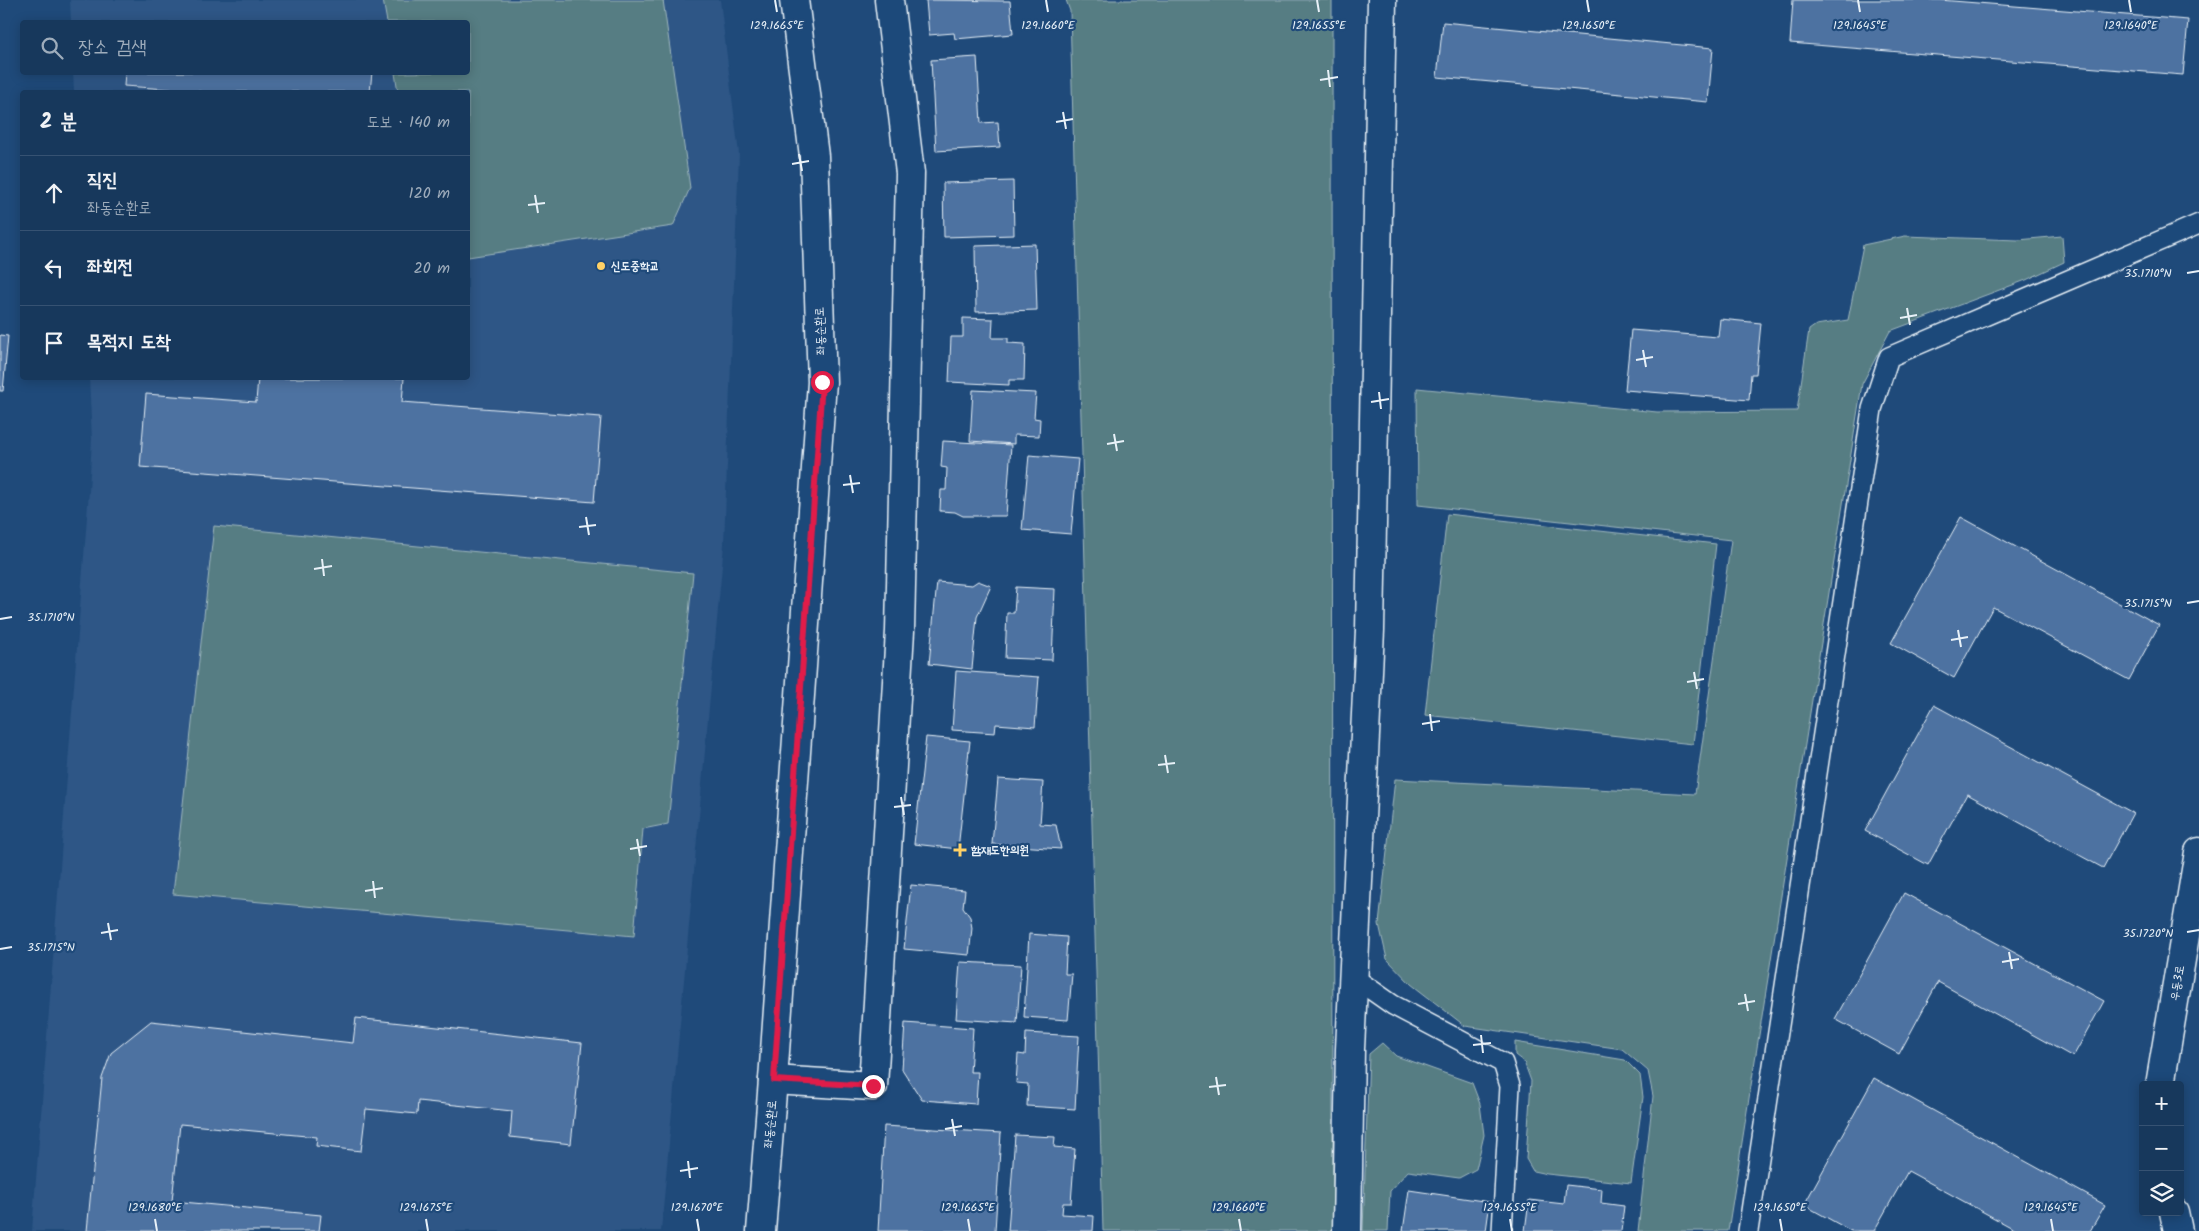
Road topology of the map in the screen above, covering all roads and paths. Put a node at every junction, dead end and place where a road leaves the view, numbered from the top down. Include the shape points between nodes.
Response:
1 (794, 0) edge
2 (889, 0) edge
3 (1382, 0) edge
4 (2199, 224) edge
5 (2199, 852) edge
6 (1353, 977) junction
7 (774, 1080) junction
8 (2161, 1081) edge
9 (2175, 1216) edge
10 (761, 1231) edge
11 (1347, 1231) edge
12 (1502, 1231) edge
13 (1748, 1231) edge
14 (2178, 1231) edge

1 - 7 street, 좌동순환로 via 814,156 822,382
2 - 7 street via 910,173 900,631 873,1086
3 - 6 street via 1370,630
4 - 13 lane via 1890,357 1872,410
5 - 8 street, 우동3로
6 - 11 street
6 - 12 lane via 1393,1005 1503,1063 1510,1086
7 - 10 street, 좌동순환로
9 - 14 street

